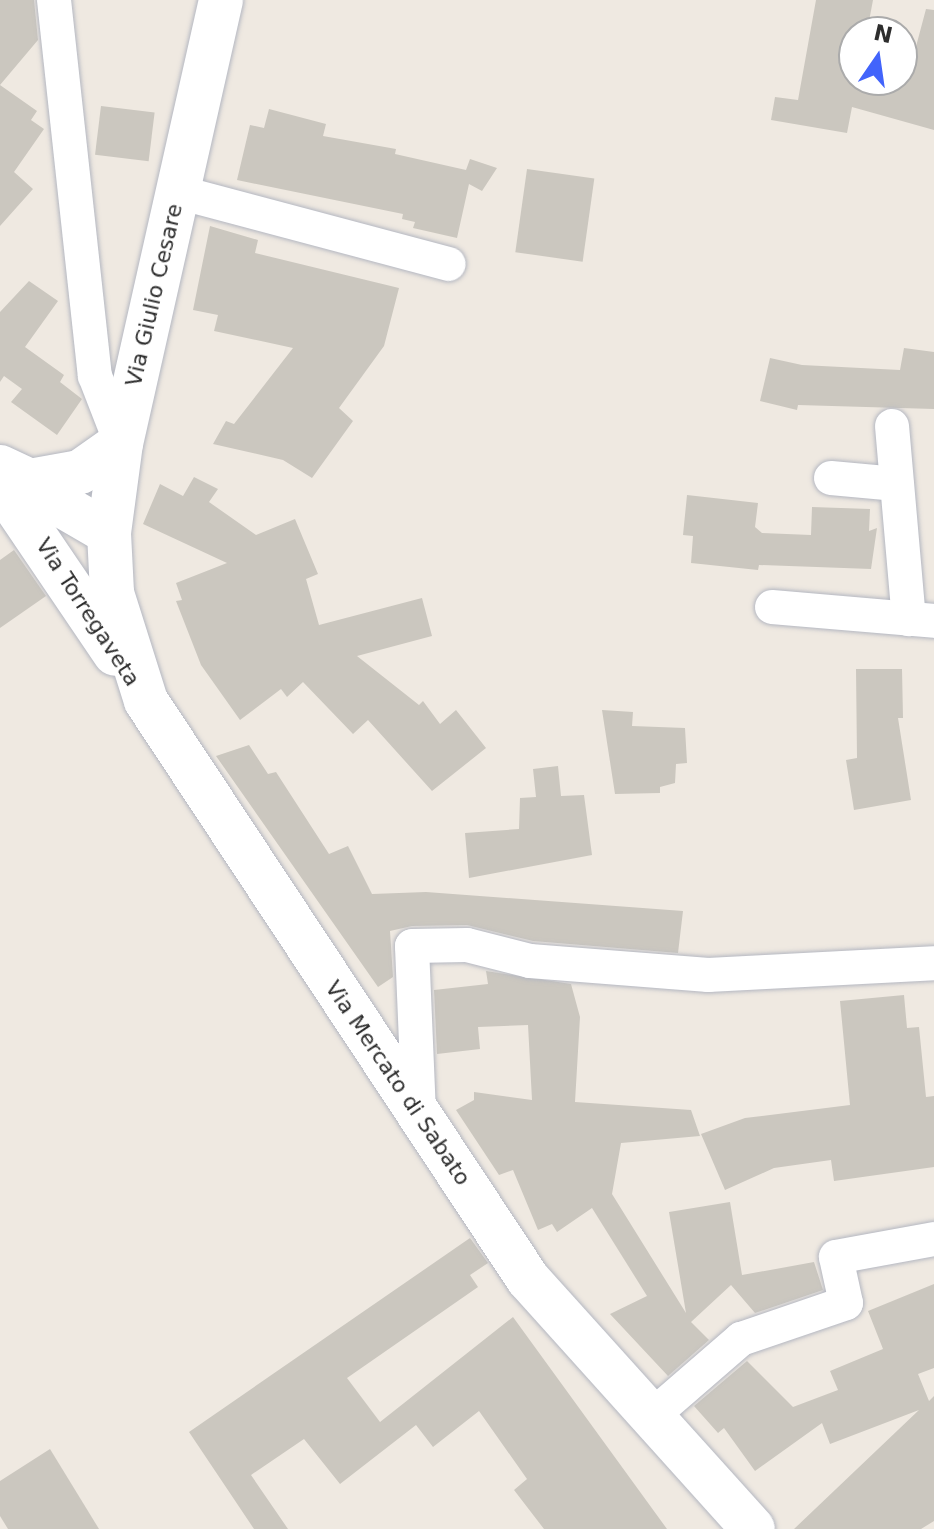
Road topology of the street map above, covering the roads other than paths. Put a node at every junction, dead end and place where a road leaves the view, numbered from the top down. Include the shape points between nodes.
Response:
1 (54, 0) edge
2 (221, 0) edge
3 (178, 192) junction
4 (449, 264) dead end
5 (892, 426) dead end
6 (121, 443) junction
7 (0, 468) edge
8 (831, 478) dead end
9 (0, 484) edge
10 (897, 484) junction
11 (29, 522) junction
12 (109, 533) junction
13 (112, 593) joint
14 (772, 607) dead end
15 (922, 620) edge
16 (146, 701) junction
17 (934, 963) edge
18 (419, 1114) junction
19 (934, 1239) edge
20 (652, 1416) junction
21 (753, 1529) edge

1 - 6 street via 95,376
2 - 3 street, Via Giulio Cesare
3 - 4 street
3 - 6 street, Via Giulio Cesare
5 - 10 street
6 - 7 street via 80,472 30,481
6 - 12 street, Via Giulio Cesare
7 - 12 street, Via Torregaveta
8 - 10 street
9 - 11 street, Via Torregaveta
10 - 15 street
11 - 12 street, Via Torregaveta via 60,541 87,547
11 - 16 street, Via Torregaveta
12 - 13 street, Via Giulio Cesare
13 - 16 street, Via Mercato di Sabato
14 - 15 street
16 - 18 street, Via Mercato di Sabato
17 - 18 street via 708,975 530,961 467,945 412,946
18 - 20 street, Via Mercato di Sabato via 528,1279
19 - 20 street via 836,1257 846,1303 741,1339
20 - 21 street, Via Mercato di Sabato

